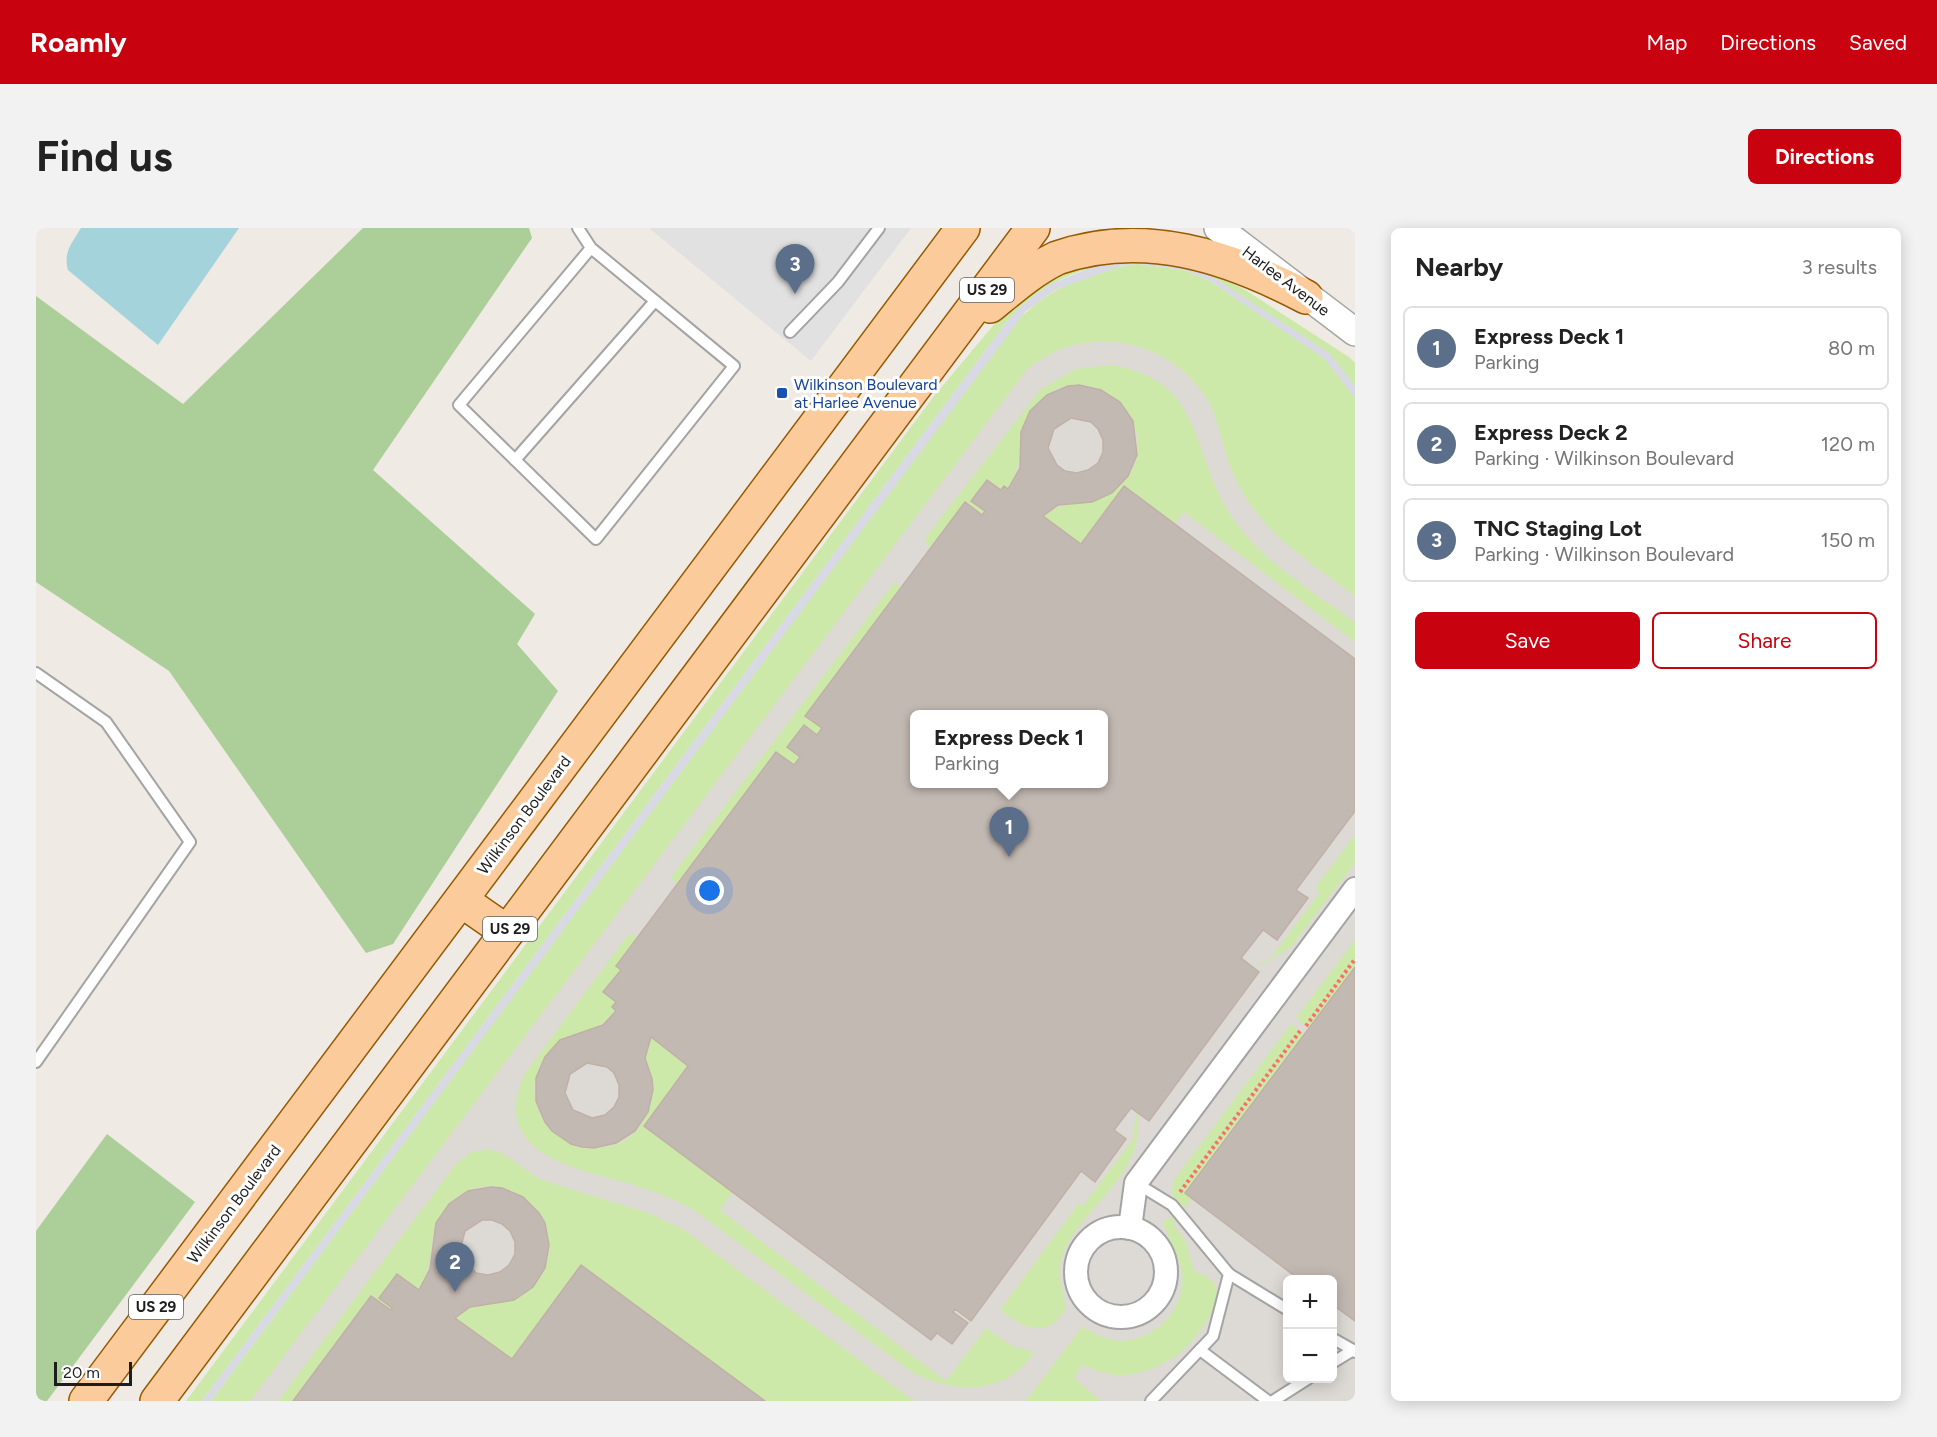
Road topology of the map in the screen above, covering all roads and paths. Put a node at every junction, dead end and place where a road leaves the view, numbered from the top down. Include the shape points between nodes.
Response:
1 (578, 228) edge
2 (879, 228) edge
3 (963, 228) edge
4 (1033, 228) edge
5 (1218, 228) edge
6 (591, 248) junction
7 (1306, 297) junction
8 (655, 301) junction
9 (790, 332) dead end
10 (1355, 332) edge
11 (940, 352) junction
12 (515, 460) junction
13 (36, 673) edge
14 (1355, 889) edge
15 (461, 900) junction
16 (507, 932) junction
17 (1355, 959) edge
18 (1306, 1026) dead end
19 (1300, 1031) dead end
20 (36, 1062) edge
21 (1136, 1183) junction
22 (1172, 1205) junction
23 (1130, 1228) dead end
24 (1229, 1274) junction
25 (1283, 1308) edge
26 (1337, 1341) edge
27 (1200, 1350) junction
28 (1354, 1351) edge
29 (1337, 1360) edge
30 (1301, 1383) edge
31 (86, 1401) edge
32 (157, 1401) edge
33 (1151, 1401) edge
34 (1268, 1401) edge
35 (1273, 1401) edge

1 - 6 lane
2 - 9 lane via 838,282
3 - 15 main road, Wilkinson Boulevard / US 29
4 - 11 main road, US 29
5 - 7 street, Harlee Avenue
6 - 8 lane
6 - 12 lane via 459,405
7 - 10 street, Harlee Avenue
7 - 11 main road via 1245,265 1195,249 1127,240 1087,247 1057,258 1020,281
8 - 12 lane
8 - 12 lane via 734,366 596,539
11 - 16 main road, US 29
13 - 20 lane via 106,722 190,842
14 - 21 street
15 - 16 main road
15 - 31 main road, Wilkinson Boulevard / US 29
16 - 32 main road, US 29
17 - 18 path
19 - 22 path
21 - 22 lane
21 - 23 street
22 - 24 lane
24 - 25 lane
24 - 27 lane via 1213,1336
26 - 28 lane
27 - 33 lane
27 - 34 lane
28 - 29 lane
30 - 35 lane

